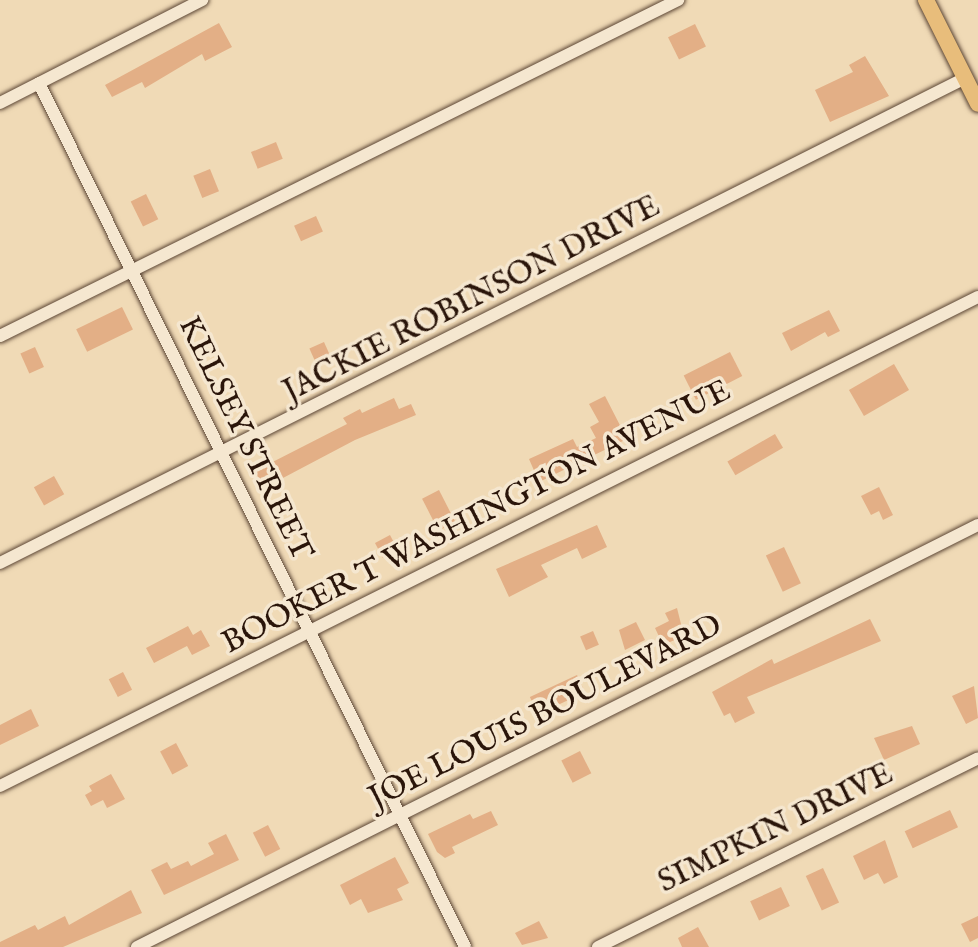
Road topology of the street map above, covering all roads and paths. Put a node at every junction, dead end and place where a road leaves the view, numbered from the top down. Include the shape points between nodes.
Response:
1 (202, 0) edge
2 (678, 0) edge
3 (926, 0) edge
4 (965, 78) junction
5 (39, 83) junction
6 (0, 103) edge
7 (978, 104) edge
8 (132, 272) junction
9 (978, 297) edge
10 (0, 336) edge
11 (222, 454) junction
12 (978, 525) edge
13 (0, 563) edge
14 (310, 631) junction
15 (978, 758) edge
16 (0, 786) edge
17 (400, 815) junction
18 (137, 947) edge
19 (465, 947) edge
20 (598, 947) edge

1 - 5 street
2 - 8 street
3 - 4 main road
4 - 7 main road
4 - 11 street, JACKIE ROBINSON DRIVE
5 - 6 street
5 - 8 street, KELSEY STREET
8 - 10 street
8 - 11 street, KELSEY STREET
9 - 14 street, BOOKER T WASHINGTON AVENUE
11 - 13 street, JACKIE ROBINSON DRIVE
11 - 14 street, KELSEY STREET
12 - 17 street, JOE LOUIS BOULEVARD
14 - 16 street, BOOKER T WASHINGTON AVENUE
14 - 17 street, KELSEY STREET
15 - 20 street, SIMPKIN DRIVE
17 - 18 street, JOE LOUIS BOULEVARD
17 - 19 street, KELSEY STREET

